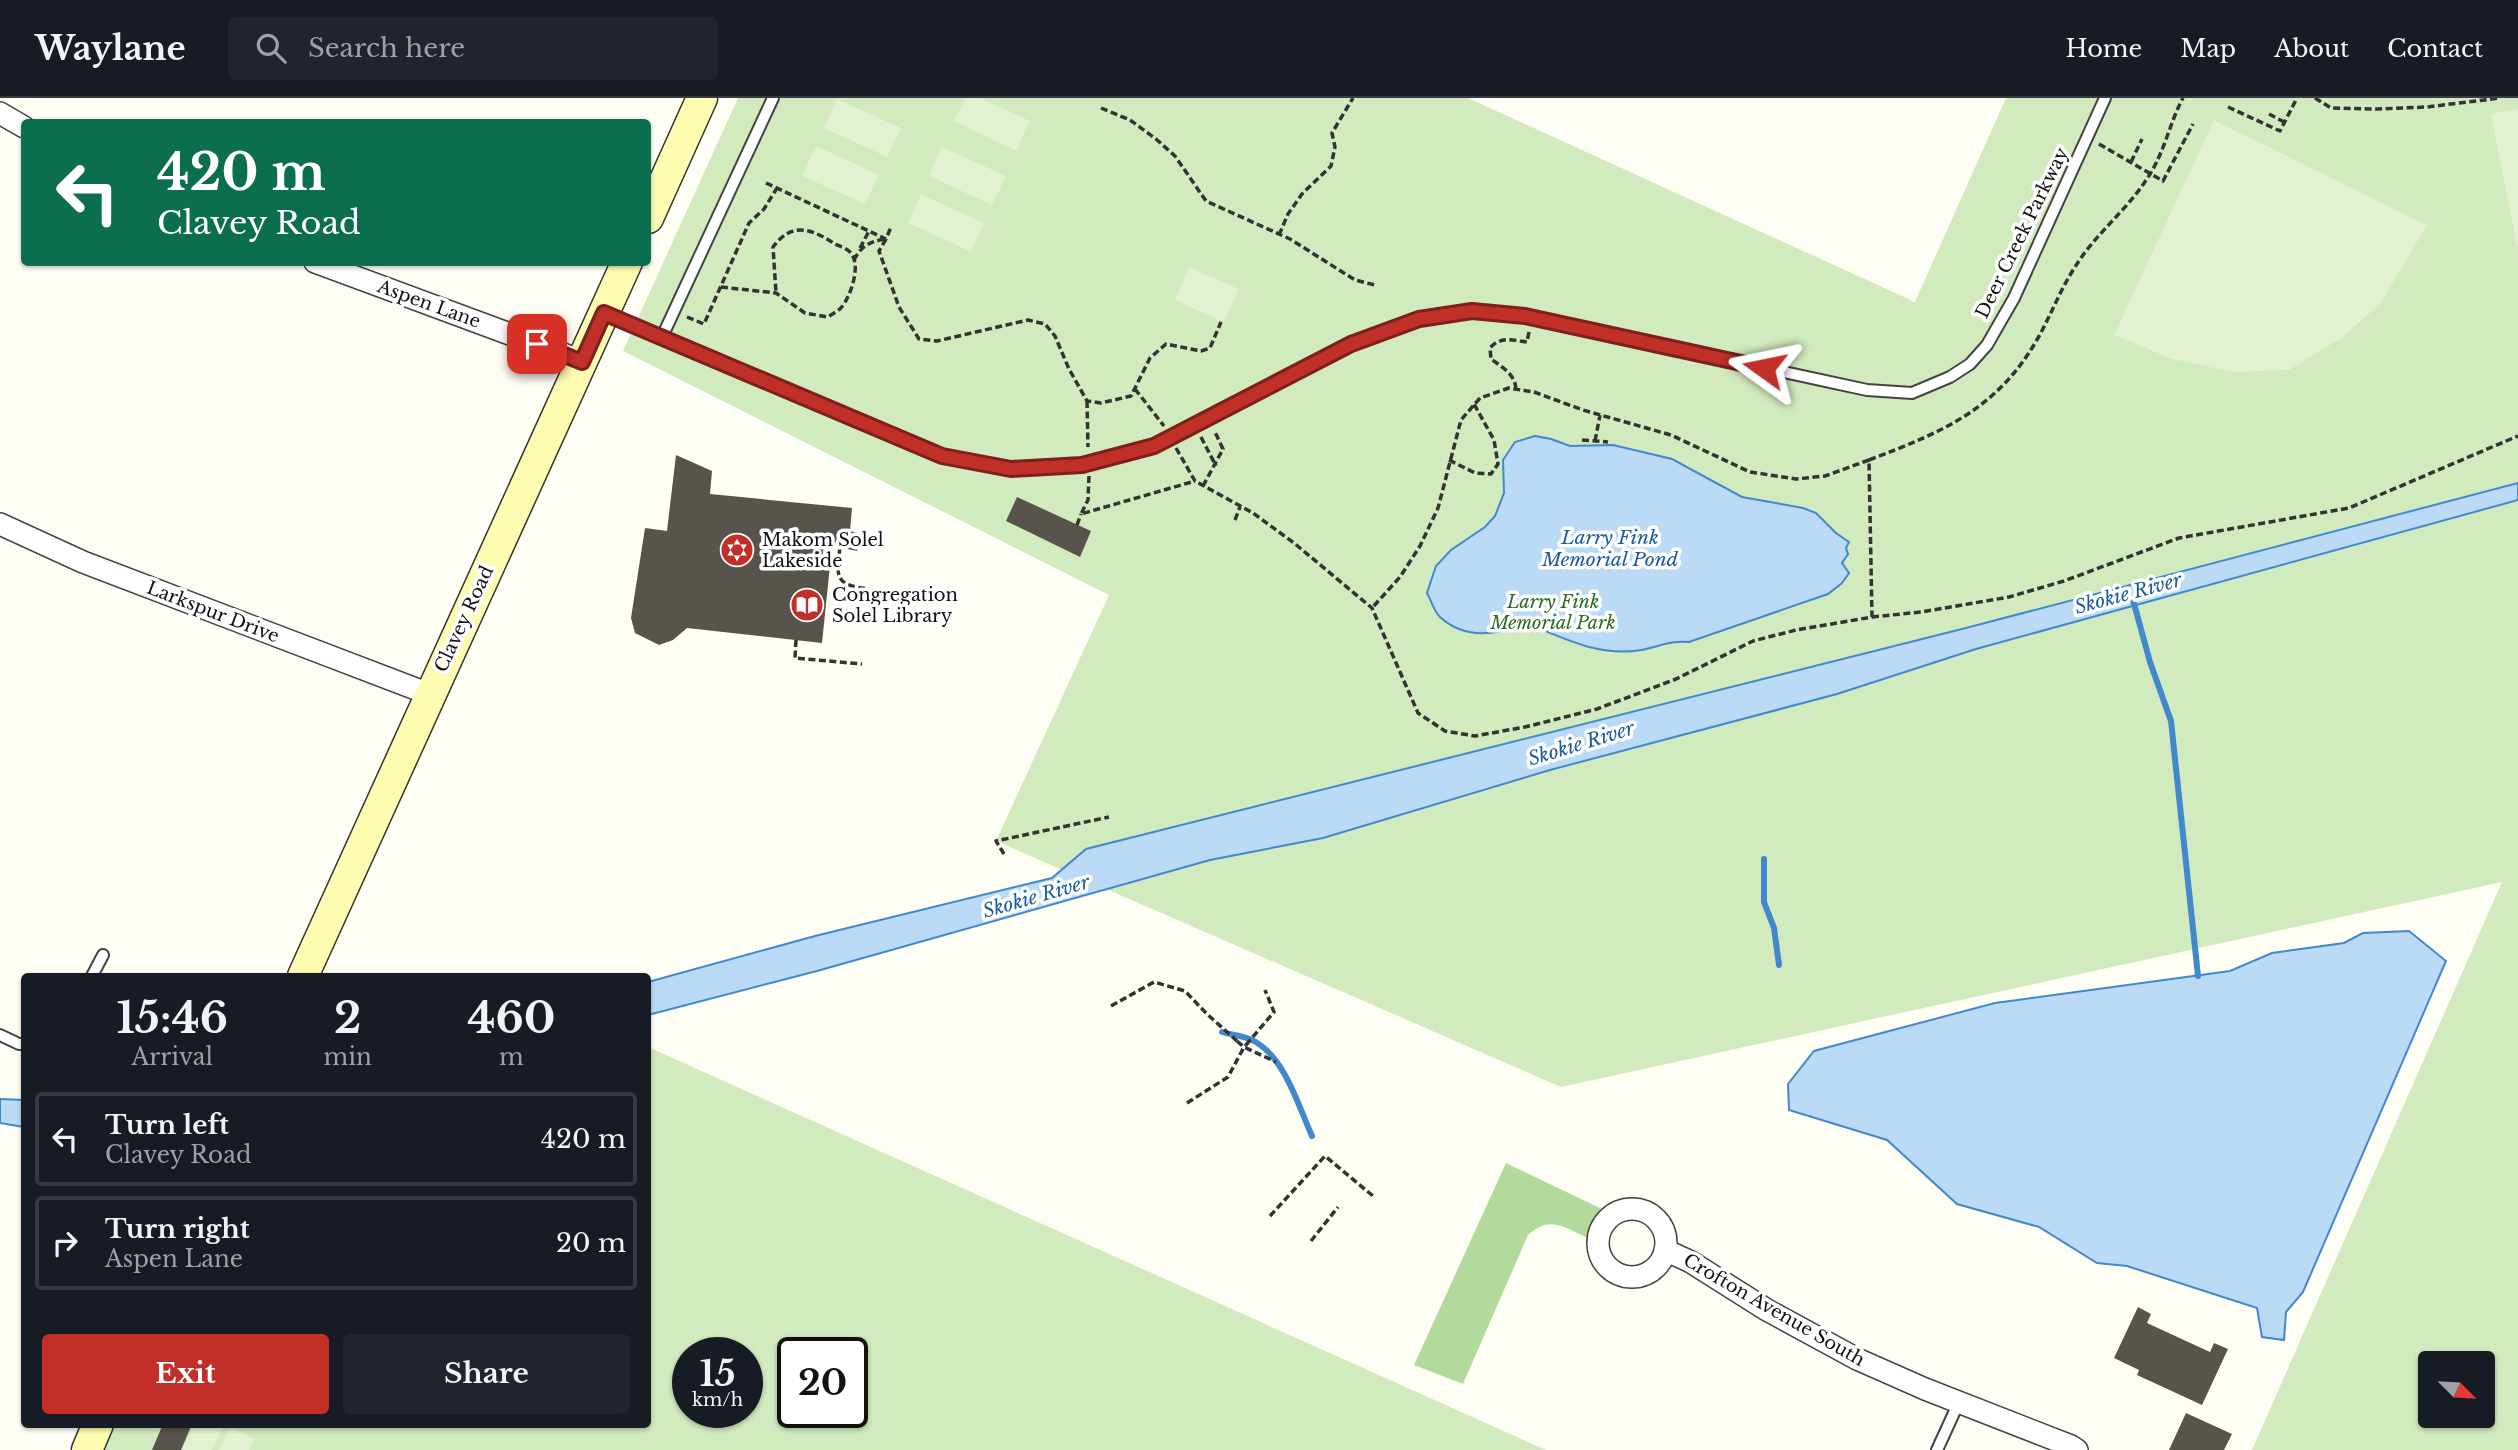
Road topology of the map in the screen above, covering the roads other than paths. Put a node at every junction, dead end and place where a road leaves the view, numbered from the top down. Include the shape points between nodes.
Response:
1 (702, 98) edge
2 (773, 98) edge
3 (2105, 98) edge
4 (0, 113) edge
5 (21, 125) edge
6 (651, 211) edge
7 (326, 266) edge
8 (625, 266) edge
9 (604, 313) junction
10 (662, 337) junction
11 (582, 362) junction
12 (0, 524) edge
13 (429, 695) junction
14 (103, 955) dead end
15 (94, 973) edge
16 (304, 973) edge
17 (0, 1035) edge
18 (21, 1044) edge
19 (1665, 1250) dead end
20 (1959, 1402) junction
21 (96, 1428) edge
22 (87, 1450) edge
23 (1937, 1450) edge
24 (2077, 1450) edge

1 - 6 main road
2 - 10 lane
3 - 10 lane, Deer Creek Parkway via 2014,298 1987,345 1950,377 1912,393 1867,390 1531,317 1472,311 1419,319 1351,344 1154,446 1089,463 1011,469 942,456
4 - 5 street
7 - 11 street, Aspen Lane
8 - 9 main road, Clavey Road
9 - 10 lane, Deer Creek Parkway
9 - 11 main road, Clavey Road
11 - 13 main road, Clavey Road
12 - 13 street, Larkspur Drive via 83,562
13 - 16 main road, Clavey Road
14 - 15 lane
17 - 18 lane
19 - 20 street, Crofton Avenue South via 1857,1359
20 - 23 lane
20 - 24 street, Crofton Avenue South
21 - 22 main road

